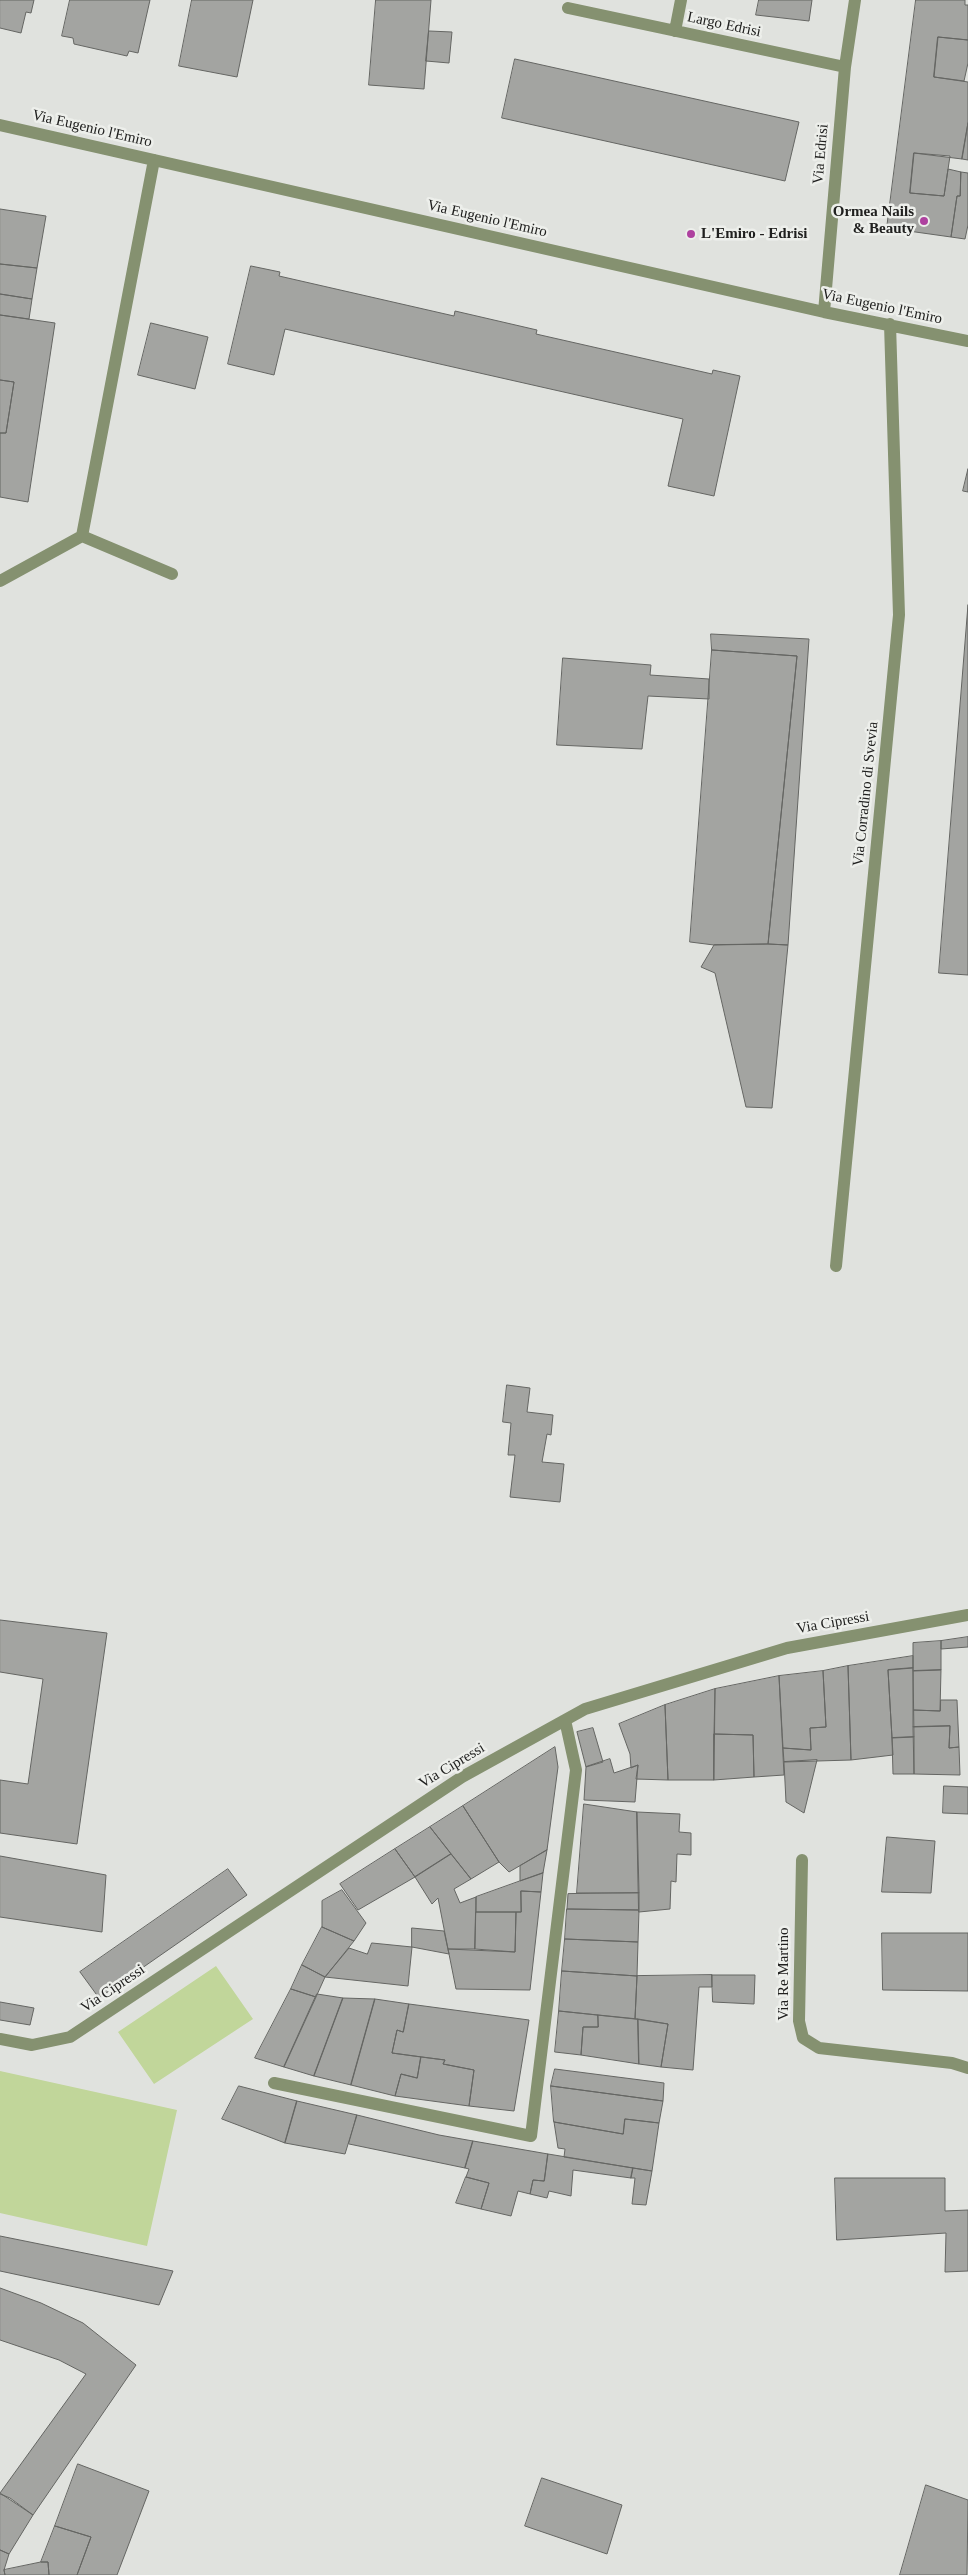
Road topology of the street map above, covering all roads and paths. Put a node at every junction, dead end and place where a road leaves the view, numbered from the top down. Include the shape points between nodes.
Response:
1 (681, 0) edge
2 (856, 0) edge
3 (568, 8) dead end
4 (675, 31) junction
5 (845, 67) junction
6 (0, 125) edge
7 (154, 160) junction
8 (824, 312) junction
9 (890, 324) junction
10 (968, 342) edge
11 (82, 536) junction
12 (172, 574) dead end
13 (0, 581) edge
14 (836, 1266) dead end
15 (968, 1615) edge
16 (565, 1720) junction
17 (802, 1860) dead end
18 (0, 2039) edge
19 (968, 2068) edge
20 (274, 2083) dead end

1 - 4 street
2 - 5 street, Via Edrisi
3 - 4 street, Largo Edrisi
4 - 5 street, Largo Edrisi
5 - 8 street, Via Edrisi
6 - 7 street, Via Eugenio l'Emiro
7 - 8 street, Via Eugenio l'Emiro
7 - 11 street
8 - 9 street, Via Eugenio l'Emiro
9 - 10 street, Via Eugenio l'Emiro
9 - 14 street, Via Corradino di Svevia via 900,615
11 - 12 street
11 - 13 street
15 - 16 street, Via Cipressi via 787,1648 585,1709
16 - 18 street, Via Cipressi via 462,1777 70,2037 32,2045
16 - 20 street via 576,1770 531,2136
17 - 19 street, Via Re Martino via 798,2021 803,2038 819,2048 952,2062

